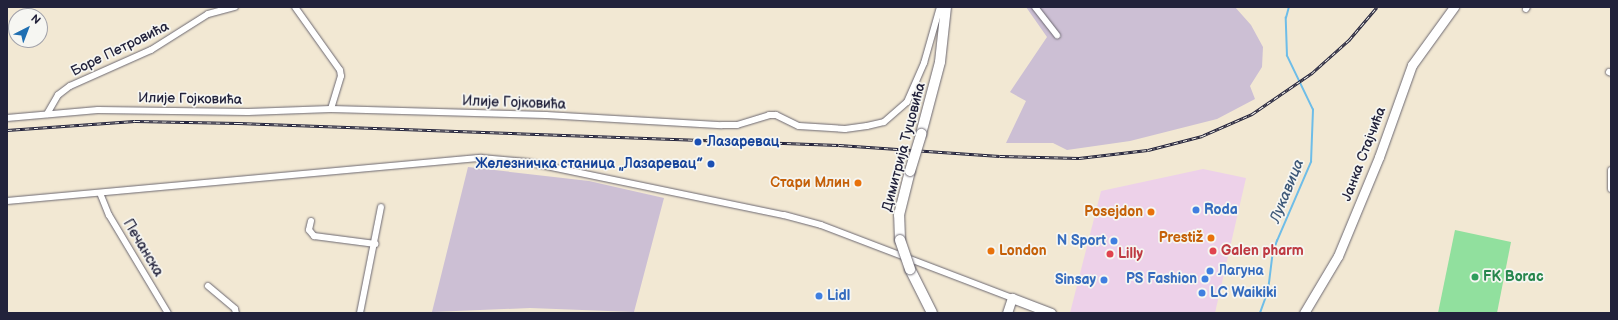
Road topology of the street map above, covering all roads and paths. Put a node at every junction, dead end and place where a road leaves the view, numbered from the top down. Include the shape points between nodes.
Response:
1 (235, 7) edge
2 (295, 7) edge
3 (940, 7) edge
4 (946, 7) edge
5 (1035, 7) edge
6 (1454, 7) edge
7 (1057, 35) dead end
8 (331, 109) junction
9 (47, 114) junction
10 (7, 118) edge
11 (1611, 170) edge
12 (1611, 189) edge
13 (100, 192) junction
14 (7, 201) edge
15 (381, 208) dead end
16 (311, 220) dead end
17 (375, 244) junction
18 (208, 286) dead end
19 (1012, 298) junction
20 (168, 313) edge
21 (236, 313) edge
22 (360, 313) edge
23 (932, 313) edge
24 (1007, 313) edge
25 (1051, 313) edge
26 (1304, 313) edge

1 - 9 street, Боре Петровића via 208,14 151,50 70,86 58,95
2 - 8 street via 340,70
3 - 8 street, Илије Гојковића via 924,63 907,102 884,122 867,126 845,129 805,126 769,115 737,125 722,125 546,115
4 - 23 main road, Димитрија Туцовића, bridge via 940,62 899,214 900,240 910,269
5 - 7 street
6 - 26 street, Јанка Стајчића via 1412,66 1338,256
8 - 9 street, Илије Гојковића via 248,112 98,110
9 - 10 street, Илије Гојковића
11 - 12 street
13 - 14 street
13 - 19 street via 474,158 527,162 770,212 821,225
13 - 20 street, Печанска via 109,215
15 - 17 street
16 - 17 street via 309,230 314,236
17 - 22 street
18 - 21 street via 235,309
19 - 24 street
19 - 25 street

